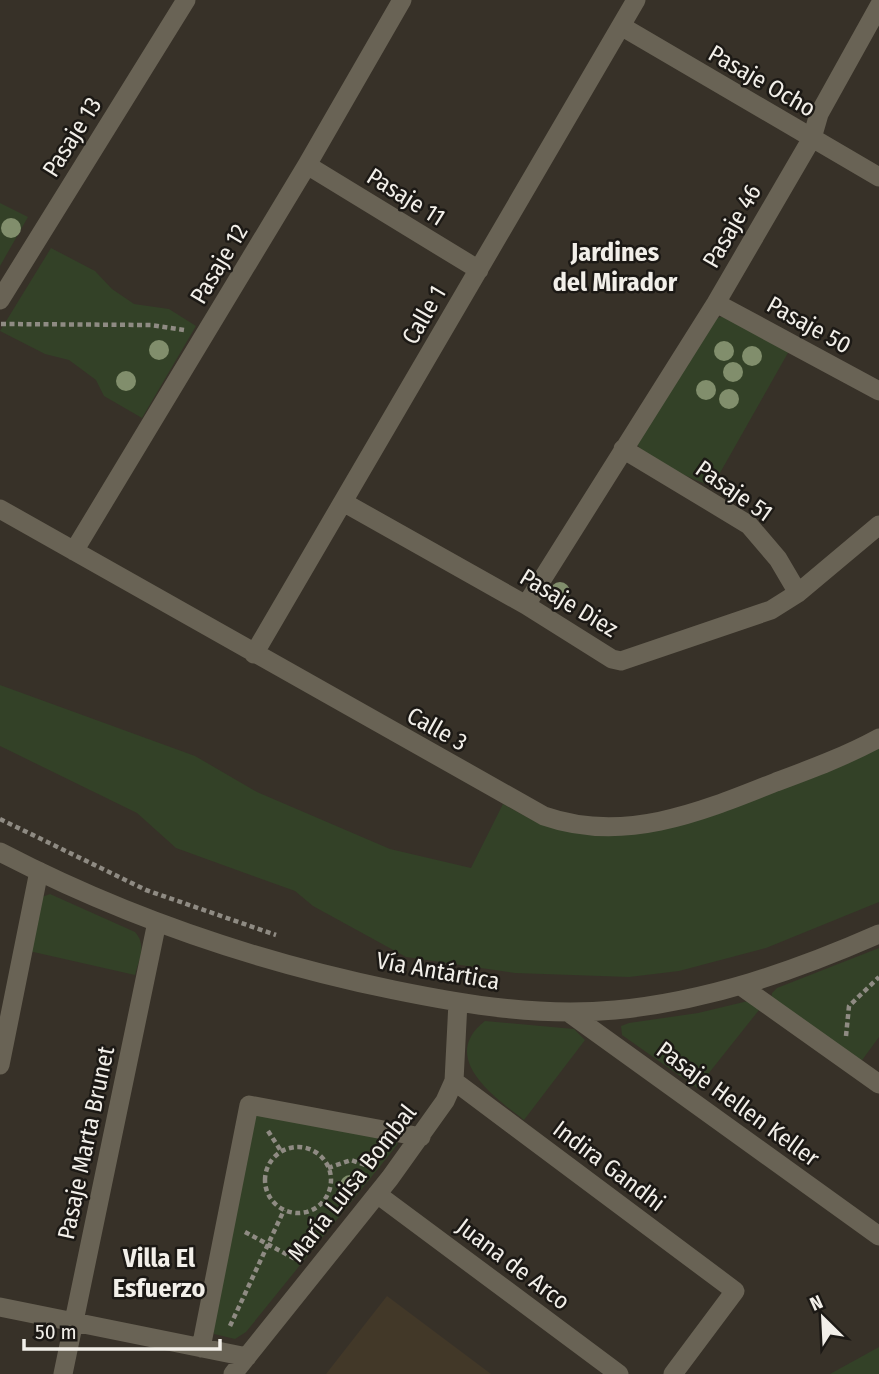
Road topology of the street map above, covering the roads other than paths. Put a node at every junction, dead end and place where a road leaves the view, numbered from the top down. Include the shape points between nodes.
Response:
1 (186, 0) edge
2 (402, 0) edge
3 (636, 0) edge
4 (879, 6) edge
5 (621, 26) junction
6 (811, 138) junction
7 (307, 165) junction
8 (879, 177) edge
9 (478, 270) junction
10 (0, 300) edge
11 (716, 303) junction
12 (879, 391) edge
13 (623, 449) junction
14 (343, 502) junction
15 (0, 509) edge
16 (879, 525) edge
17 (74, 551) junction
18 (798, 593) junction
19 (526, 605) junction
20 (254, 654) junction
21 (879, 738) edge
22 (0, 852) edge
23 (39, 871) junction
24 (157, 922) junction
25 (879, 933) edge
26 (741, 986) junction
27 (458, 1002) junction
28 (568, 1012) junction
29 (0, 1065) edge
30 (454, 1081) junction
31 (879, 1084) edge
32 (421, 1137) junction
33 (377, 1194) junction
34 (879, 1236) edge
35 (0, 1307) edge
36 (74, 1322) junction
37 (210, 1349) junction
38 (247, 1357) junction
39 (64, 1374) edge
40 (233, 1374) edge
41 (619, 1374) edge
42 (673, 1374) edge

1 - 10 street, Pasaje 13
2 - 7 street, Pasaje 12
3 - 5 street, Calle 1
4 - 6 street, Pasaje 46 via 819,114
5 - 6 street, Pasaje Ocho
5 - 9 street, Calle 1
6 - 8 street, Pasaje Ocho
6 - 11 street, Pasaje 46
7 - 9 street, Pasaje 11
7 - 17 street, Pasaje 12
9 - 14 street, Calle 1
11 - 12 street, Pasaje 50
11 - 13 street, Pasaje 46
13 - 18 street, Pasaje 51 via 749,526 778,558
13 - 19 street, Pasaje 46
14 - 19 street, Pasaje Diez
14 - 20 street, Calle 1
15 - 17 street, Calle 3
16 - 18 street, Pasaje Diez
17 - 20 street, Calle 3
18 - 19 street, Pasaje Diez via 771,610 621,661
20 - 21 street, Calle 3 via 544,816 570,825 629,827 696,813
22 - 23 street, Vía Antártica
23 - 24 street, Vía Antártica
23 - 29 street
24 - 27 street, Vía Antártica via 301,968
24 - 36 street, Pasaje Marta Brunet
25 - 26 street, Vía Antártica
26 - 28 street, Vía Antártica via 645,1006
26 - 31 street
27 - 28 street, Vía Antártica
27 - 30 street, María Luisa Bombal
28 - 34 street, Pasaje Hellen Keller
30 - 32 street, María Luisa Bombal
30 - 42 street, Indira Gandhi via 735,1291
32 - 33 street, María Luisa Bombal
32 - 37 street via 249,1105 225,1227
33 - 38 street, María Luisa Bombal
33 - 41 street, Juana de Arco
35 - 36 street
36 - 37 street
36 - 39 street, Pasaje Marta Brunet
37 - 38 street
38 - 40 street, María Luisa Bombal

